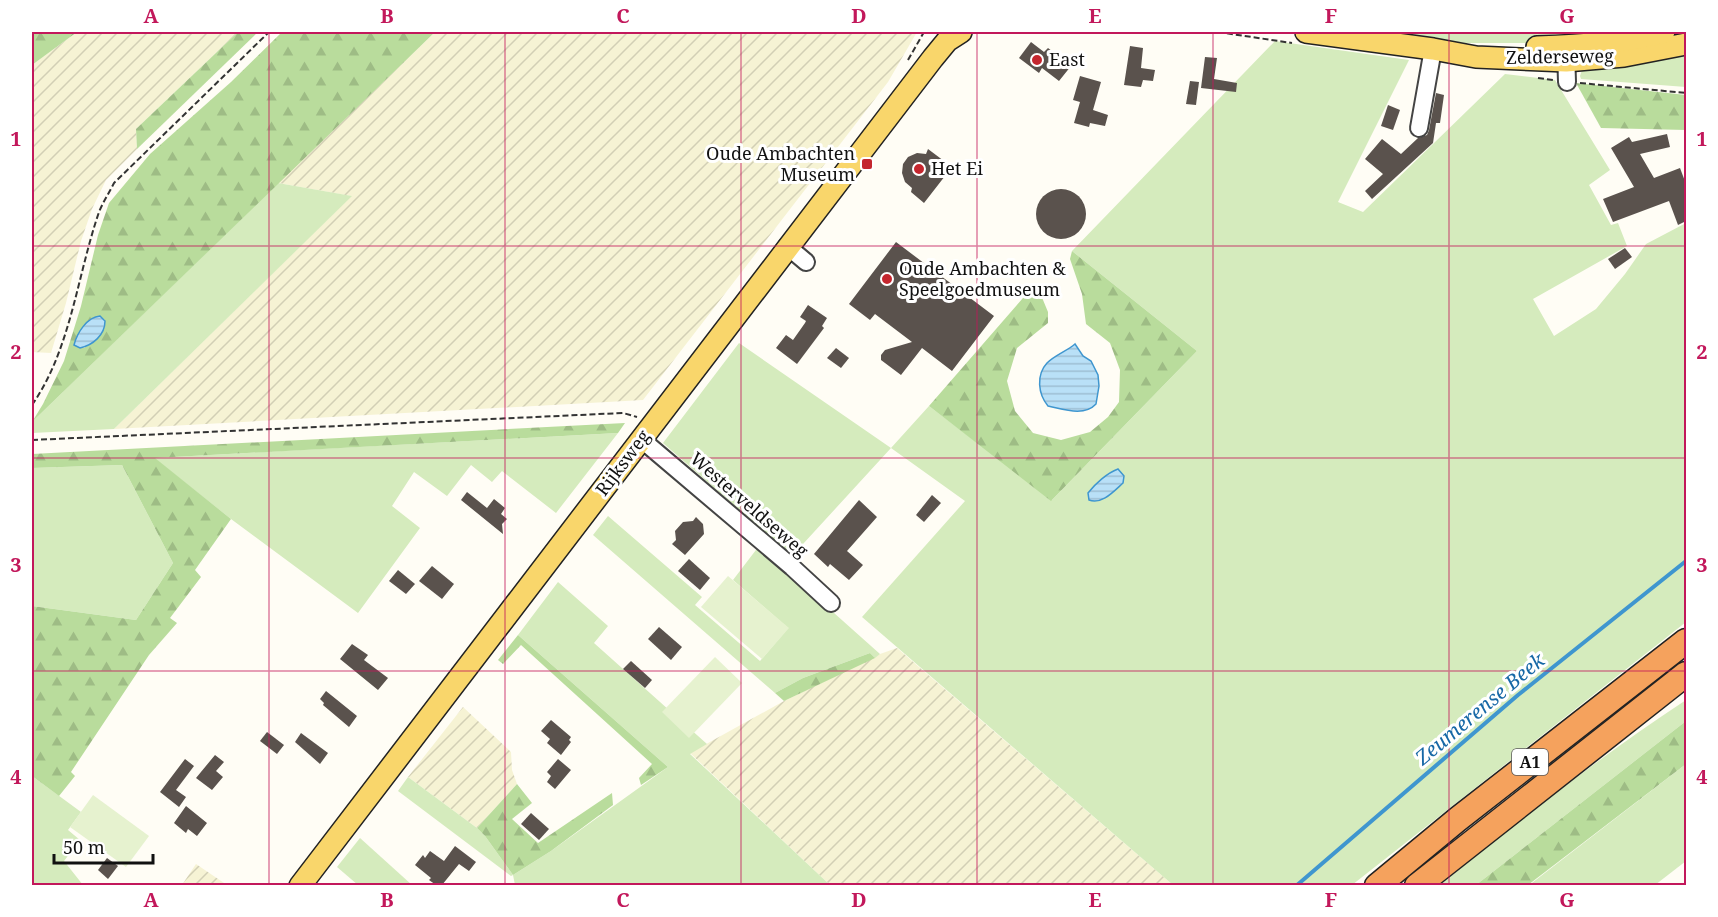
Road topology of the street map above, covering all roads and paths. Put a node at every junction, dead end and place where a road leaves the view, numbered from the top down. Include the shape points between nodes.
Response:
1 (269, 32) edge
2 (1306, 32) edge
3 (1664, 32) edge
4 (953, 35) edge
5 (1686, 44) edge
6 (1433, 49) junction
7 (1566, 53) junction
8 (1567, 82) dead end
9 (1419, 128) dead end
10 (787, 246) junction
11 (806, 262) dead end
12 (32, 405) edge
13 (647, 431) junction
14 (32, 440) edge
15 (831, 603) dead end
16 (1686, 641) edge
17 (1686, 674) edge
18 (1686, 683) edge
19 (1652, 700) junction
20 (300, 885) edge
21 (1377, 885) edge
22 (1417, 885) edge

1 - 12 path via 114,183 100,211 62,342
2 - 6 main road, Zelderseweg
3 - 7 main road, Zelderseweg
4 - 10 main road, Rijksweg
5 - 7 main road, Zelderseweg via 1624,56
6 - 7 main road, Zelderseweg
6 - 9 street
7 - 8 street
10 - 11 street
10 - 13 main road, Rijksweg
13 - 14 path via 623,413
13 - 15 street, Westerveldseweg
13 - 20 main road, Rijksweg
16 - 21 highway, A1
17 - 19 highway, A1
18 - 19 highway, A1
19 - 22 highway, A1

